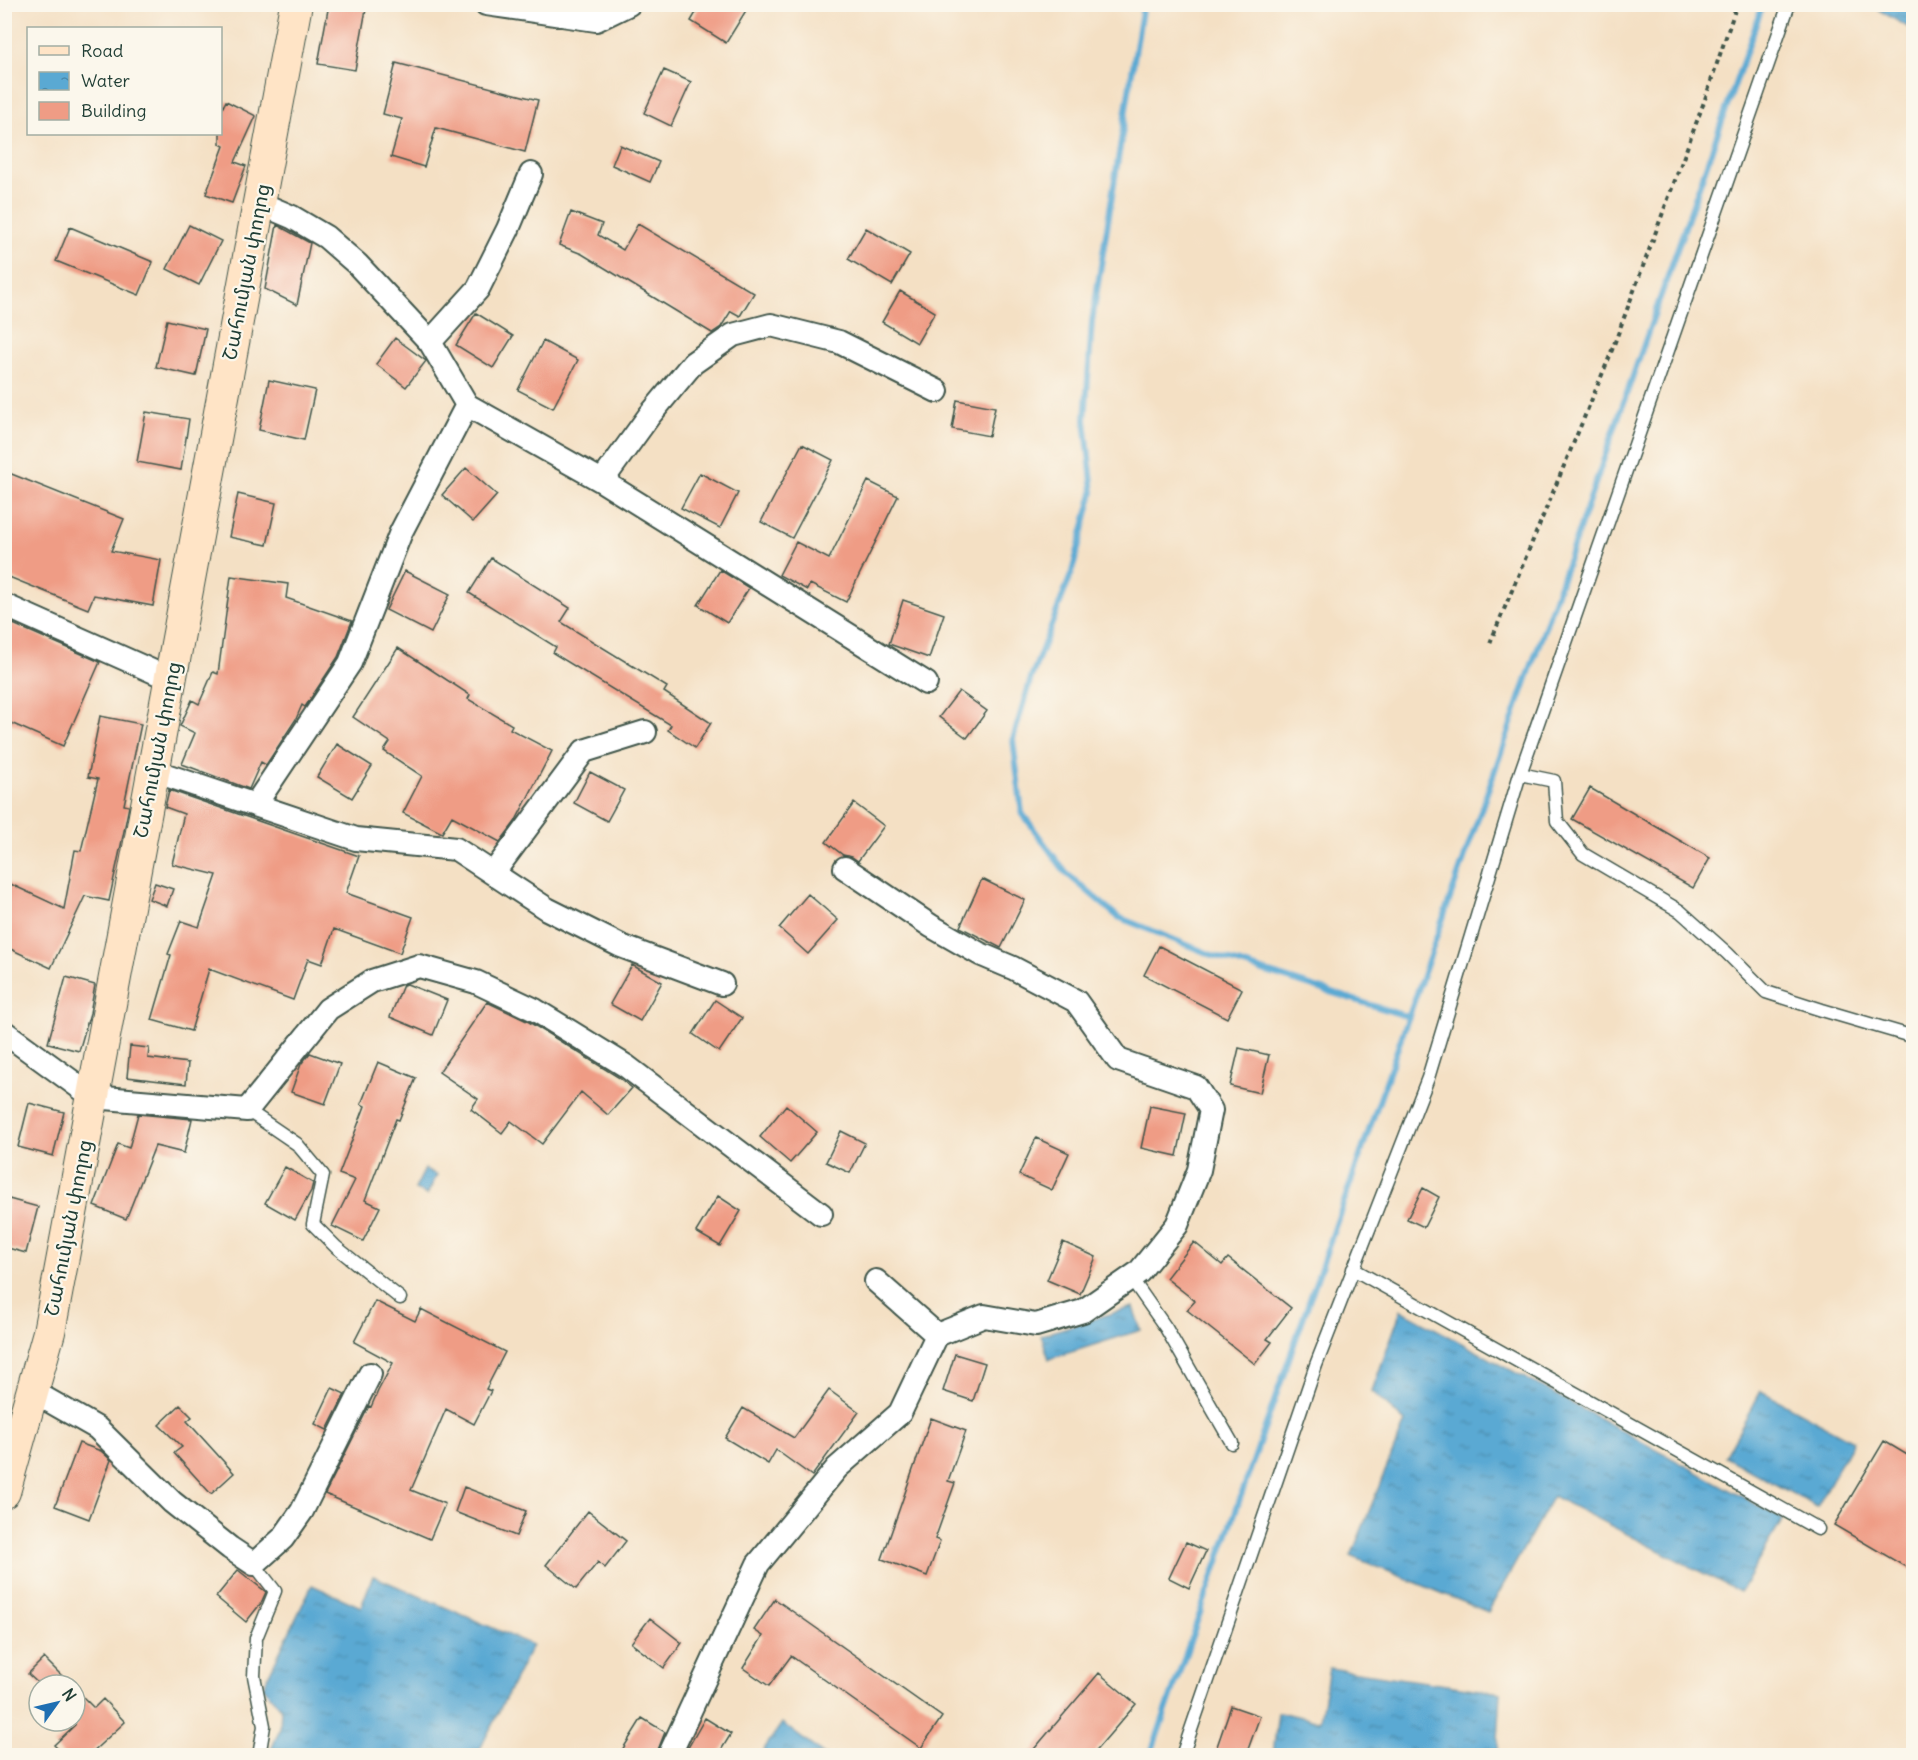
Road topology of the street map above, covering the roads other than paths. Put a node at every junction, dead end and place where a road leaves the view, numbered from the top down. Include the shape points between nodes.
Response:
1 (296, 4) edge
2 (486, 4) edge
3 (630, 4) edge
4 (1789, 4) edge
5 (531, 174) dead end
6 (259, 203) junction
7 (430, 342) junction
8 (937, 390) dead end
9 (467, 405) junction
10 (603, 481) junction
11 (4, 605) edge
12 (170, 679) junction
13 (926, 683) dead end
14 (645, 732) dead end
15 (154, 771) junction
16 (1520, 774) junction
17 (255, 805) junction
18 (845, 868) dead end
19 (494, 873) junction
20 (722, 984) dead end
21 (4, 1032) edge
22 (1914, 1037) edge
23 (93, 1097) junction
24 (247, 1110) junction
25 (821, 1214) dead end
26 (1353, 1269) junction
27 (1131, 1278) junction
28 (876, 1281) dead end
29 (400, 1298) dead end
30 (937, 1335) junction
31 (370, 1374) dead end
32 (32, 1391) junction
33 (1232, 1443) dead end
34 (4, 1492) edge
35 (1818, 1529) dead end
36 (254, 1564) junction
37 (259, 1755) edge
38 (669, 1755) edge
39 (1182, 1755) edge

1 - 6 main road, Շահումյան փողոց
2 - 3 street via 596,20
4 - 16 lane
5 - 7 street via 478,288
6 - 7 street via 326,237 357,264
6 - 12 main road, Շահումյան փողոց
7 - 9 street
8 - 10 street via 839,342 771,325 733,335 693,363
9 - 10 street
9 - 17 street via 400,532 350,663
10 - 13 street
11 - 12 street
12 - 15 main road, Շահումյան փողոց
14 - 19 street via 584,751
15 - 17 street
15 - 23 main road, Շահումյան փողոց
16 - 22 lane via 1554,781 1557,821 1583,854 1680,911 1766,992
16 - 26 lane via 1428,1078
17 - 19 street via 356,839 456,849
18 - 27 street via 950,937 1076,1001 1118,1060 1196,1087 1211,1110 1199,1170 1177,1225
19 - 20 street via 547,909 621,946
21 - 23 street
23 - 24 street
23 - 32 main road, Շահումյան փողոց via 49,1332
24 - 25 street via 328,1009 372,981 419,966 476,982 535,1010 626,1066
24 - 29 lane via 297,1144 323,1175 313,1224
26 - 35 lane
26 - 39 lane
27 - 30 street via 1083,1311 1035,1325 984,1316
27 - 33 lane via 1166,1328
28 - 30 street
30 - 38 street via 900,1413 837,1468 758,1564
31 - 36 street via 302,1511 284,1539
32 - 34 main road, Շահումյան փողոց
32 - 36 street via 97,1428 172,1502
36 - 37 lane via 275,1591 256,1638 254,1676 264,1725

